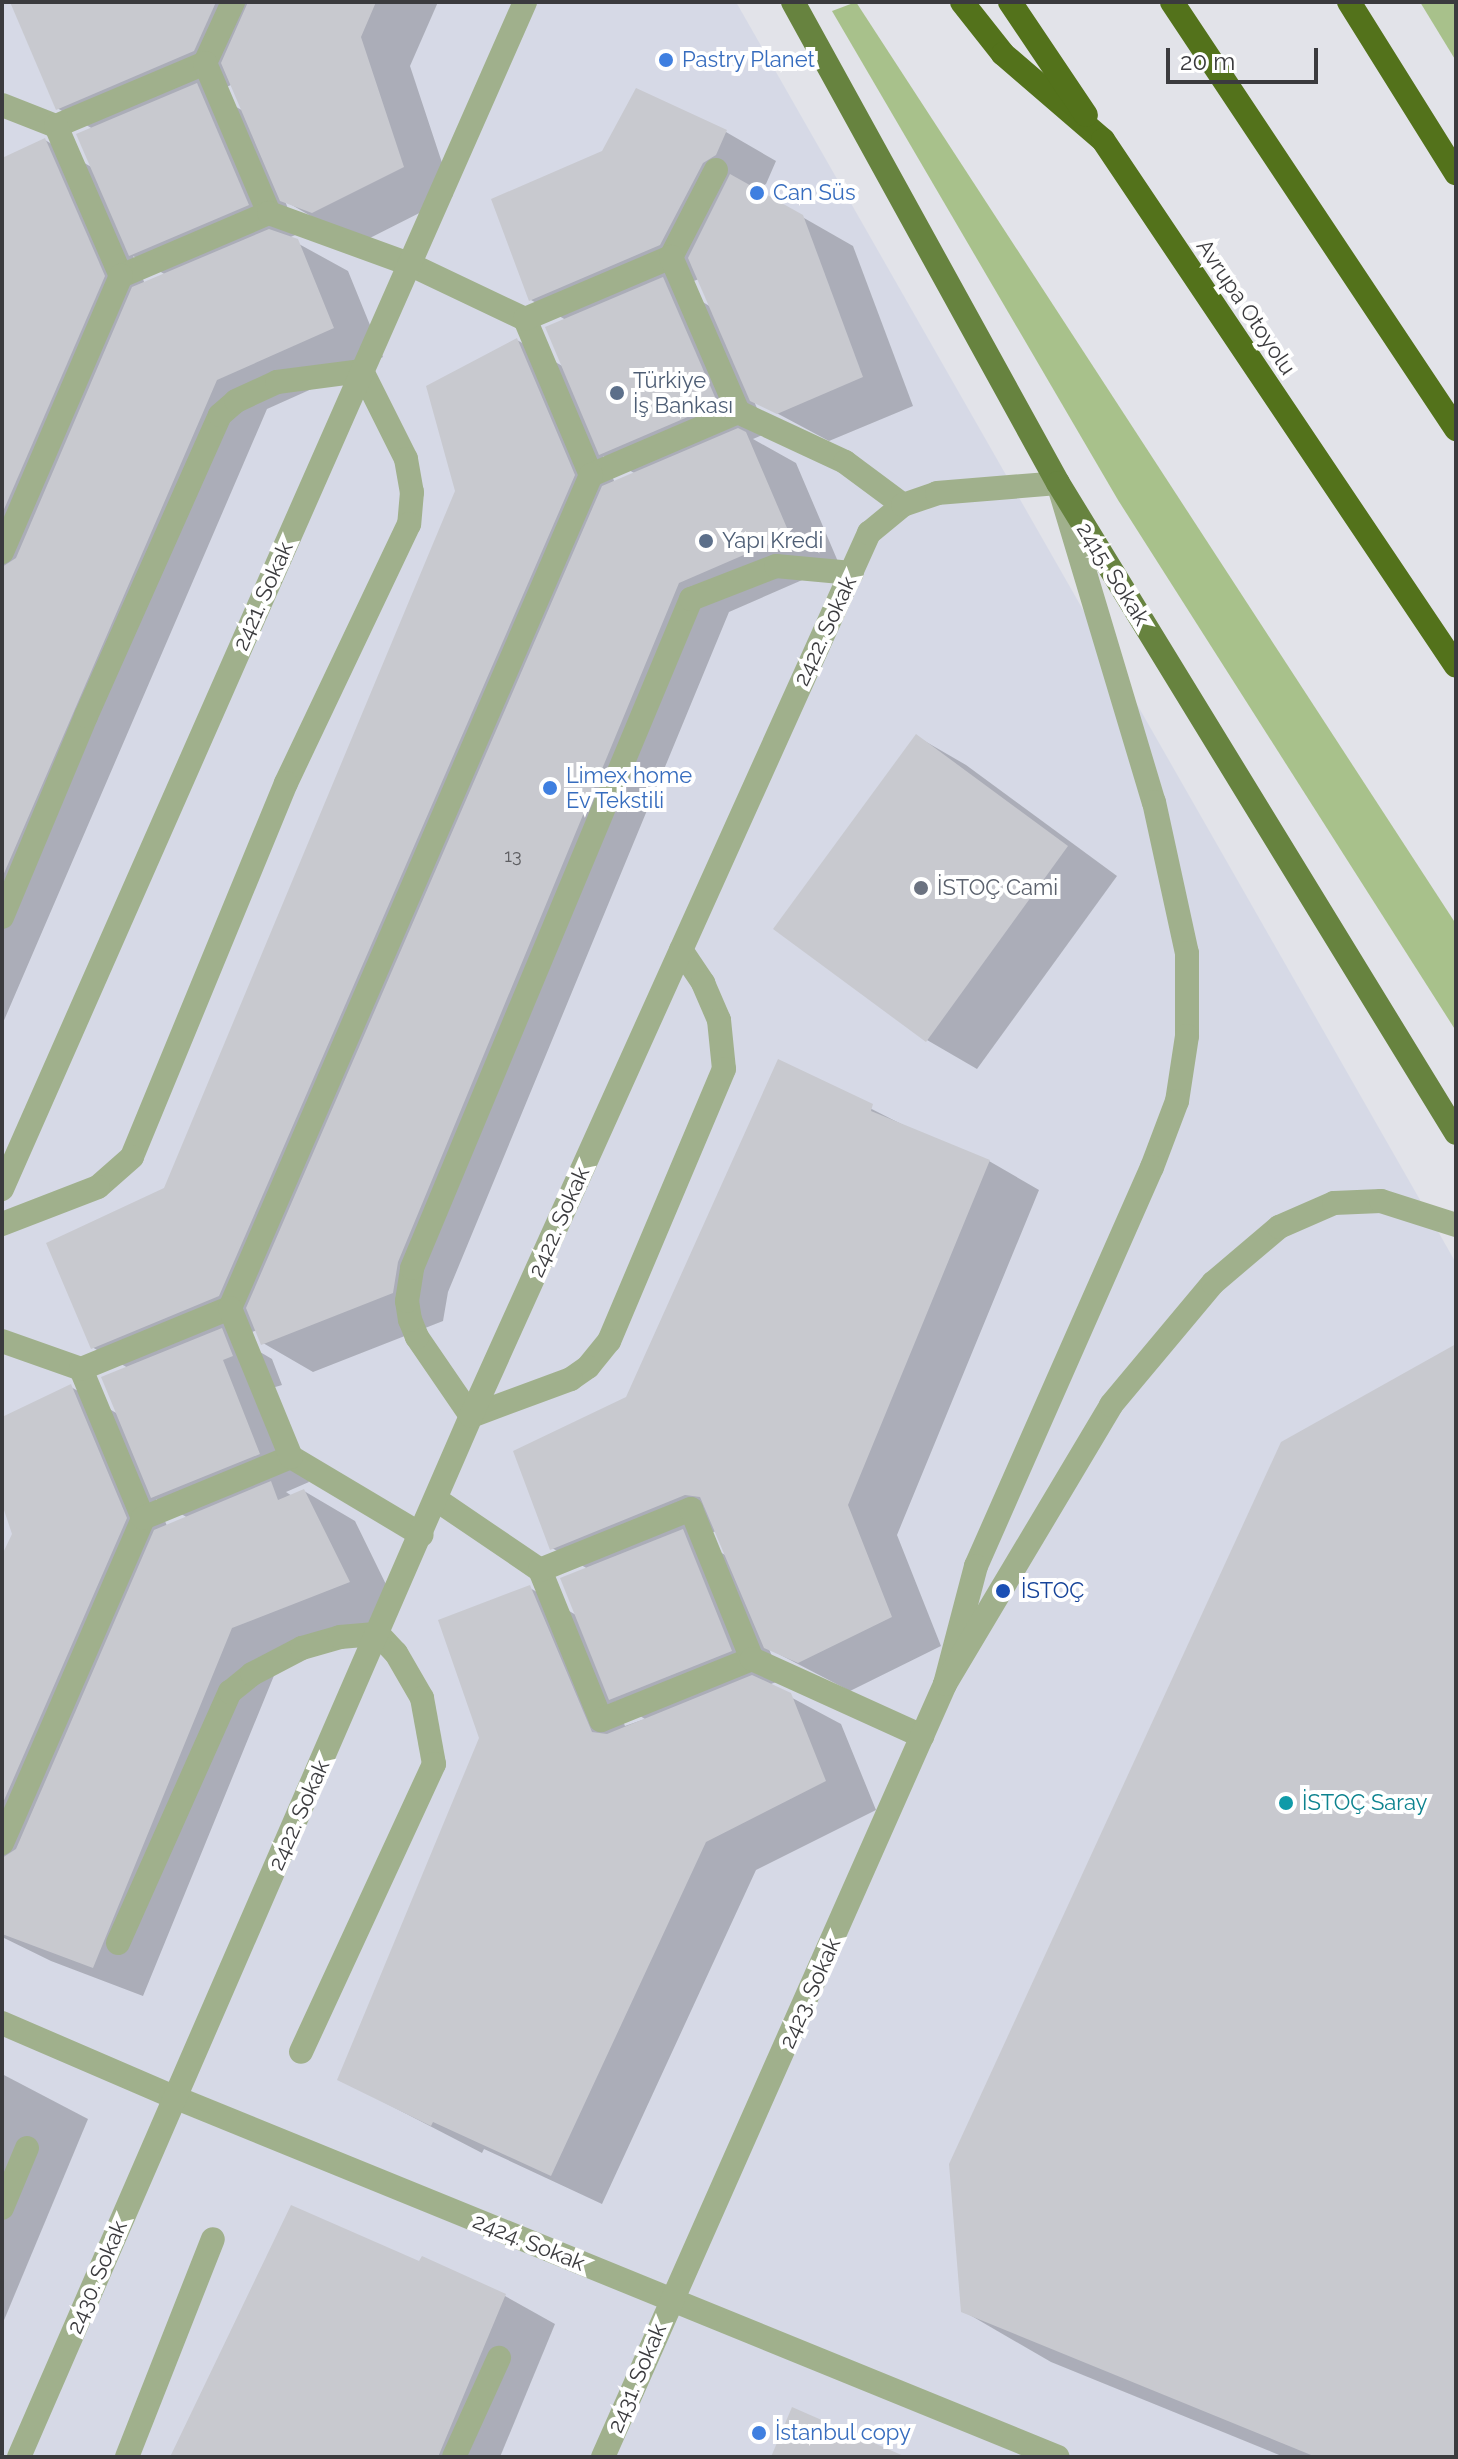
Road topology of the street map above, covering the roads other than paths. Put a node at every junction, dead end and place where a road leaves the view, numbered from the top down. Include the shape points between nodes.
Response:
1 (233, 2) edge
2 (525, 2) edge
3 (793, 2) edge
4 (962, 2) edge
5 (1010, 2) edge
6 (1172, 2) edge
7 (1349, 2) edge
8 (205, 63) junction
9 (2, 105) edge
10 (56, 126) junction
11 (1103, 140) junction
12 (716, 170) dead end
13 (1456, 173) edge
14 (269, 213) junction
15 (671, 257) junction
16 (409, 264) junction
17 (121, 276) junction
18 (525, 319) junction
19 (362, 371) junction
20 (738, 412) junction
21 (1456, 429) edge
22 (591, 475) junction
23 (1058, 483) junction
24 (903, 505) junction
25 (2, 552) edge
26 (852, 573) junction
27 (1456, 666) edge
28 (2, 917) edge
29 (681, 950) junction
30 (1456, 1133) edge
31 (2, 1189) edge
32 (2, 1224) edge
33 (1456, 1225) edge
34 (230, 1308) junction
35 (2, 1341) edge
36 (81, 1369) junction
37 (471, 1416) junction
38 (291, 1457) junction
39 (437, 1500) junction
40 (143, 1518) junction
41 (422, 1535) junction
42 (540, 1570) junction
43 (378, 1634) junction
44 (752, 1659) junction
45 (945, 1684) junction
46 (922, 1736) junction
47 (2, 1843) edge
48 (118, 1943) dead end
49 (2, 2023) edge
50 (301, 2052) dead end
51 (174, 2097) junction
52 (27, 2148) dead end
53 (2, 2208) edge
54 (213, 2239) dead end
55 (671, 2300) junction
56 (499, 2358) dead end
57 (19, 2457) edge
58 (127, 2457) edge
59 (454, 2457) edge
60 (603, 2457) edge
61 (1058, 2457) edge

1 - 8 street
2 - 16 street, 2421. Sokak
3 - 23 main road, 2415. Sokak
4 - 11 highway, Avrupa Otoyolu via 1003,54
5 - 11 highway
6 - 21 highway
7 - 13 highway
8 - 10 street
8 - 14 street
9 - 10 street
10 - 17 street
11 - 27 highway, Avrupa Otoyolu
12 - 15 street
14 - 16 street
14 - 17 street
15 - 18 street
15 - 20 street
16 - 18 street
16 - 19 street, 2421. Sokak
17 - 25 street
18 - 22 street
19 - 28 street via 277,382 236,401 220,415
19 - 31 street, 2421. Sokak
19 - 32 street via 406,459 412,492 409,524 286,783 132,1157 98,1187
20 - 22 street
20 - 24 street via 845,462
22 - 34 street
23 - 24 street, 2422. Sokak via 937,493
23 - 30 main road, 2415. Sokak
23 - 45 street via 1154,802 1187,953 1187,1036 1177,1101 976,1566
24 - 26 street, 2422. Sokak via 869,533
26 - 29 street, 2422. Sokak
26 - 37 street via 776,566 691,599 412,1268 410,1320
29 - 37 street, 2422. Sokak
29 - 37 street via 719,1020 724,1069 609,1341 571,1379
33 - 45 street via 1381,1201 1334,1203 1279,1227 1213,1283 1111,1405
34 - 36 street
34 - 38 street
35 - 36 street
36 - 40 street
37 - 39 street, 2422. Sokak
38 - 40 street
38 - 41 street
39 - 41 street, 2422. Sokak
39 - 42 street
40 - 47 street
41 - 43 street, 2422. Sokak
42 - 44 street via 601,1720
42 - 44 street via 691,1509
43 - 48 street via 302,1648 230,1692
43 - 50 street via 396,1653 422,1698 434,1764
43 - 51 street, 2422. Sokak
44 - 46 street
45 - 46 street, 2423. Sokak
46 - 55 street, 2423. Sokak
49 - 51 street, 2424. Sokak
51 - 55 street, 2424. Sokak
51 - 57 street, 2430. Sokak
52 - 53 street
54 - 58 street
55 - 60 street, 2431. Sokak
55 - 61 street, 2424. Sokak
56 - 59 street

